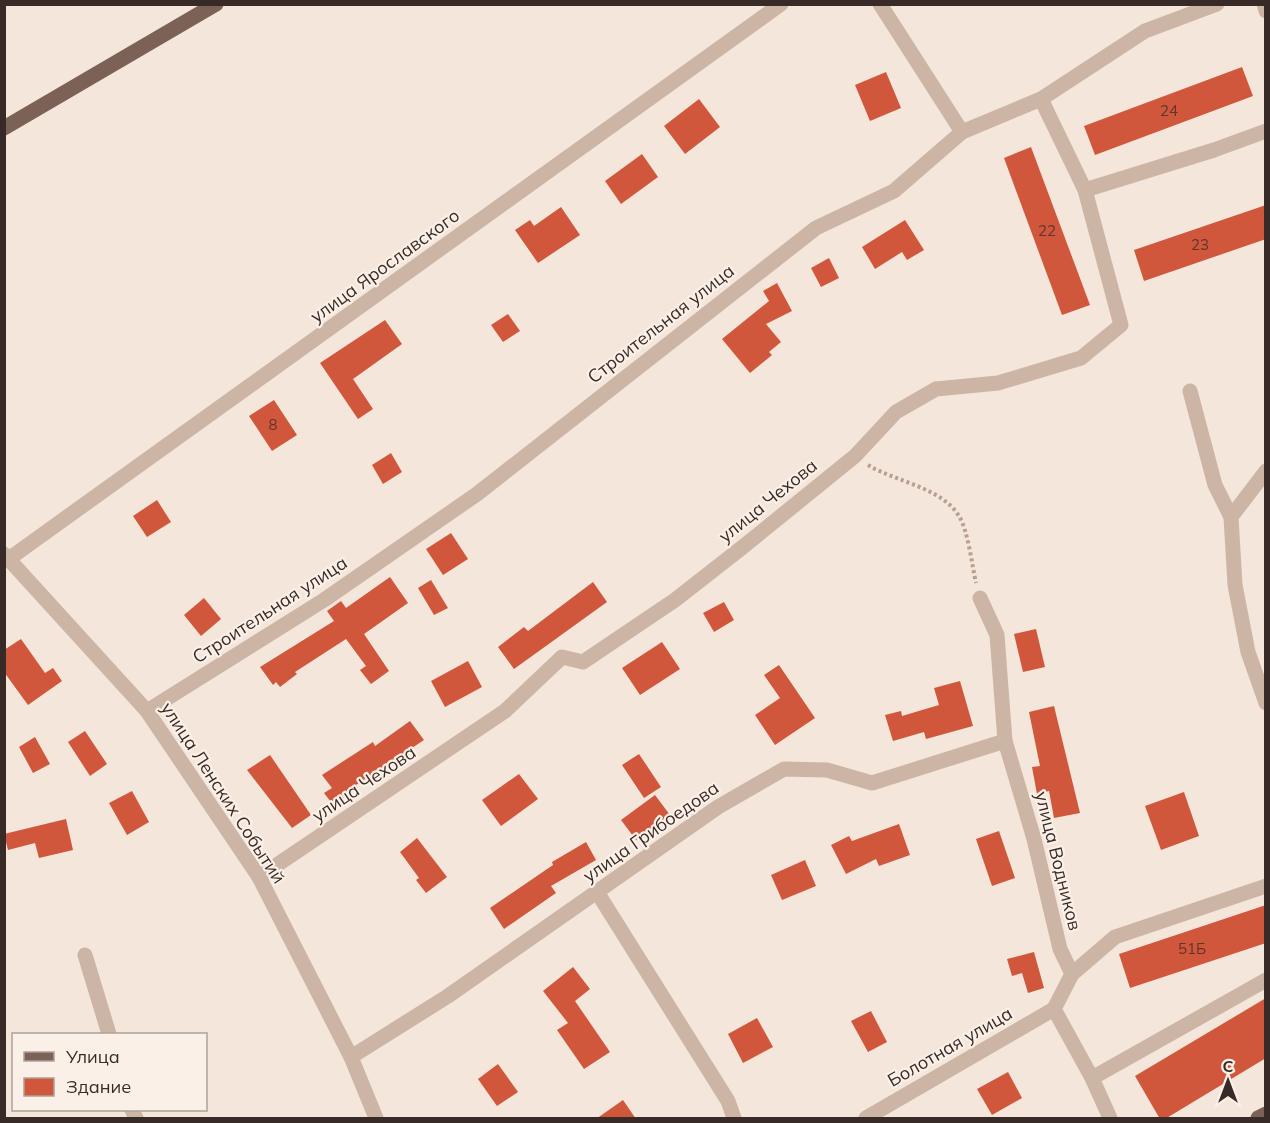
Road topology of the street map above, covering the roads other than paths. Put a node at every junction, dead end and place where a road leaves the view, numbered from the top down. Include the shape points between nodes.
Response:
1 (781, 4) edge
2 (880, 4) edge
3 (1217, 4) edge
4 (1264, 4) edge
5 (213, 5) edge
6 (1266, 11) edge
7 (1041, 99) junction
8 (4, 128) edge
9 (1266, 130) edge
10 (962, 132) junction
11 (1085, 190) junction
12 (1190, 391) dead end
13 (1266, 471) edge
14 (1231, 517) junction
15 (8, 556) edge
16 (980, 598) road end
17 (1266, 704) edge
18 (147, 711) junction
19 (1005, 741) junction
20 (259, 877) junction
21 (1266, 886) edge
22 (597, 892) junction
23 (85, 955) dead end
24 (1072, 974) junction
25 (1266, 980) edge
26 (1054, 1010) junction
27 (108, 1033) edge
28 (351, 1057) junction
29 (1092, 1078) junction
30 (1266, 1114) edge
31 (376, 1119) edge
32 (734, 1119) edge
33 (866, 1119) edge
34 (1110, 1119) edge
35 (1258, 1119) edge

1 - 15 street, улица Ярославского
2 - 10 street
3 - 7 street, Строительная улица via 1145,31
4 - 6 street
5 - 8 main road
7 - 10 street, Строительная улица
7 - 11 street, улица Чехова
9 - 11 street
10 - 18 street, Строительная улица via 894,191 816,228 477,494 324,600
11 - 20 street, улица Чехова via 1121,325 1081,358 998,383 936,389 896,412 855,456 619,640 583,662 562,657 505,711
12 - 14 street via 1215,485
13 - 14 street
14 - 17 street via 1235,585 1248,652
15 - 18 street, улица Ленских Событий
16 - 19 street, улица Водников via 997,635
18 - 20 street, улица Ленских Событий
19 - 22 street, улица Грибоедова via 872,783 827,770 784,769 718,807
19 - 24 street, улица Водников via 1060,949
20 - 28 street, улица Ленских Событий
21 - 24 street via 1115,937
22 - 28 street, улица Грибоедова via 448,996
22 - 32 street via 728,1101
23 - 27 street
24 - 26 street
25 - 29 street
26 - 29 street
26 - 33 street, Болотная улица
28 - 31 street, улица Ленских Событий
29 - 34 street
30 - 35 main road

